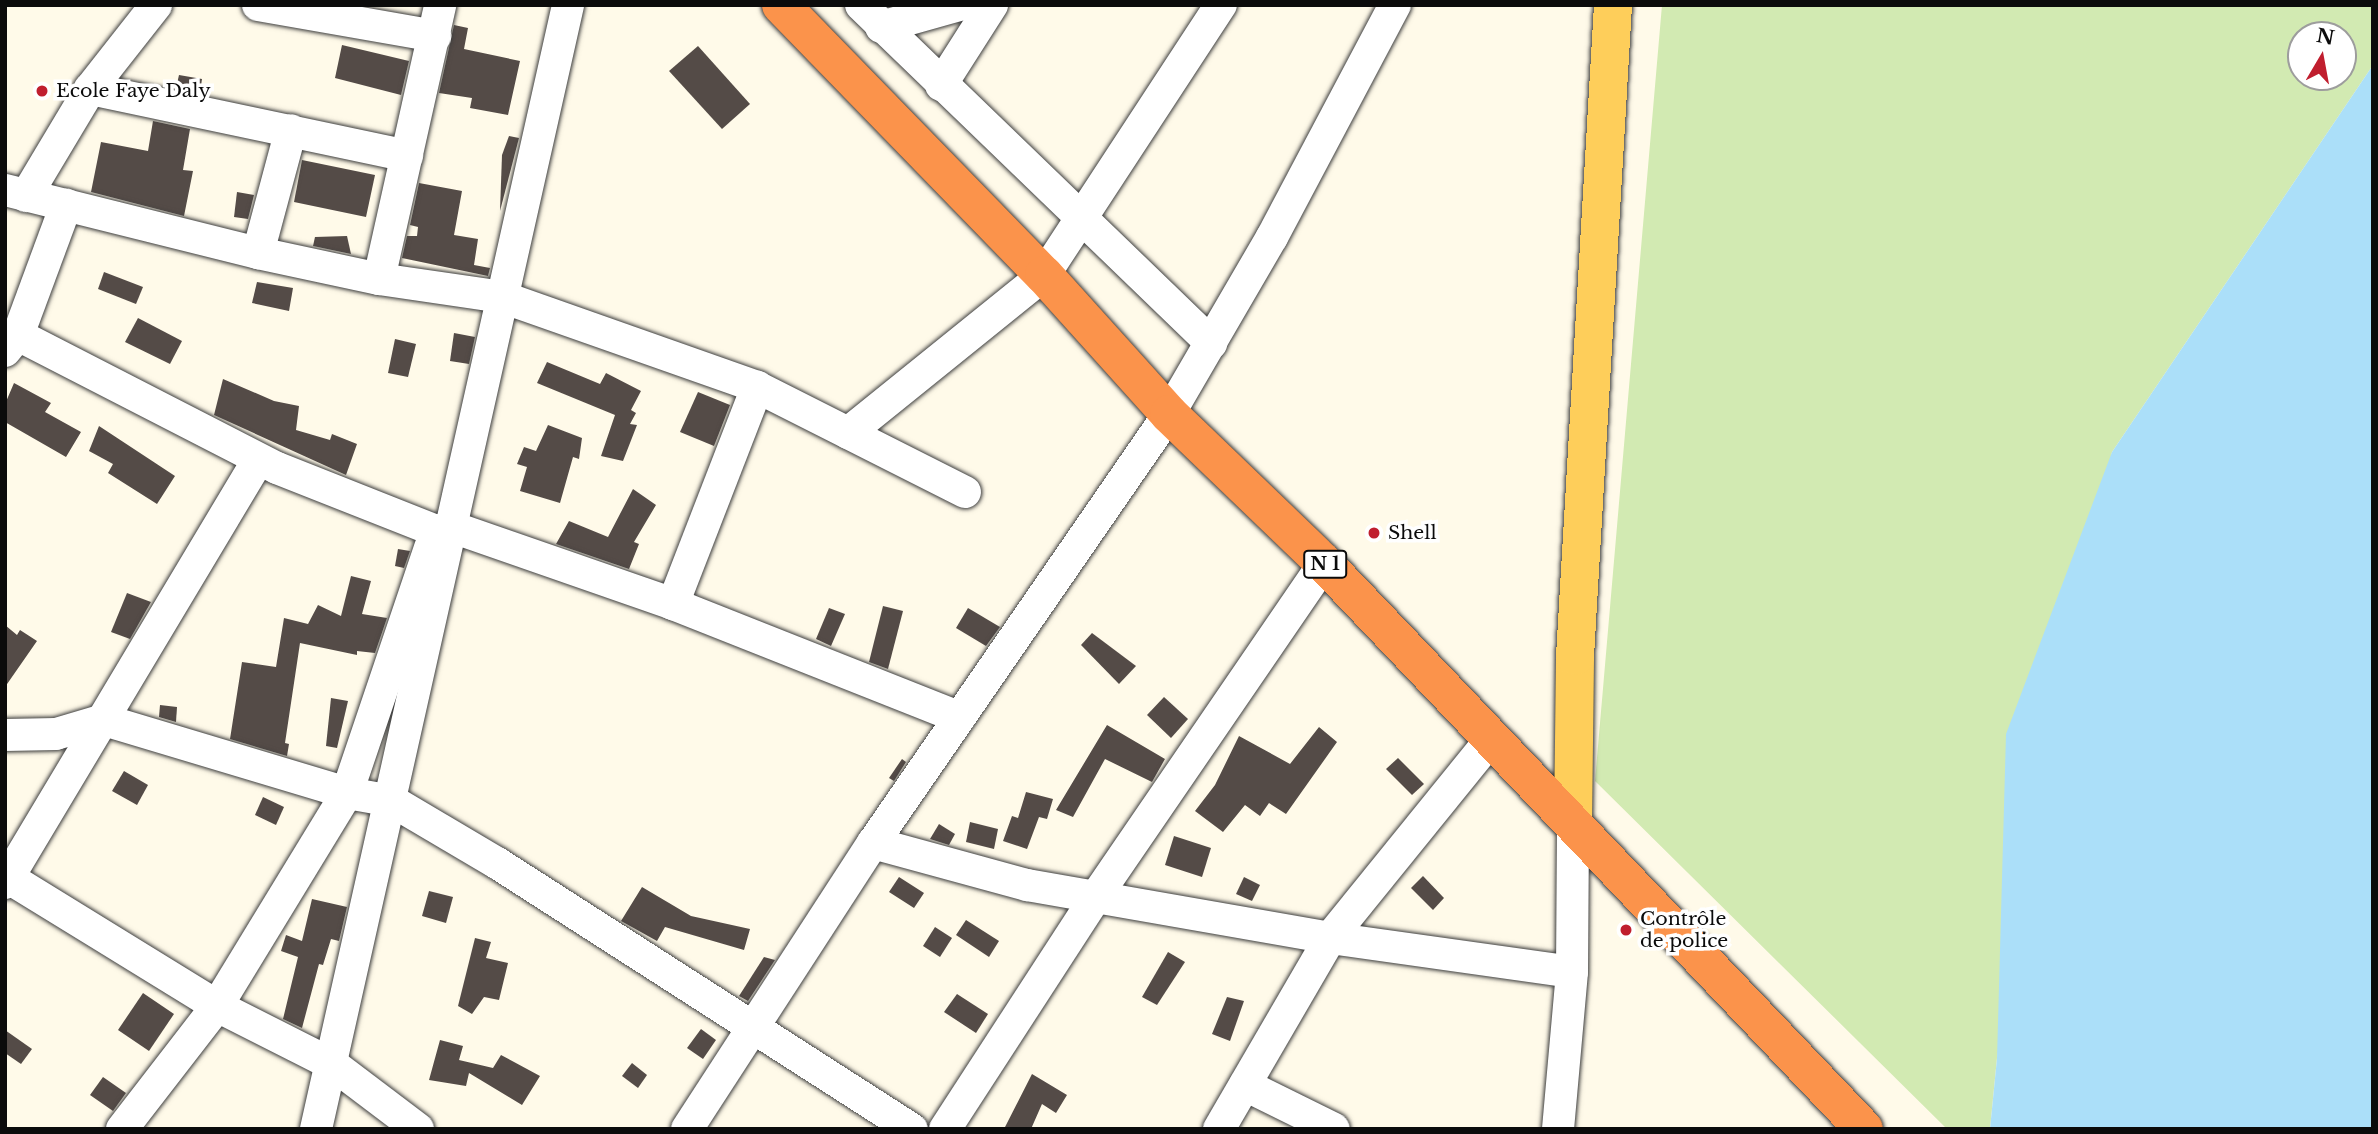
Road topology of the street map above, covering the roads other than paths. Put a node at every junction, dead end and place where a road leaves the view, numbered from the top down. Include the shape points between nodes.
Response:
1 (156, 5) edge
2 (258, 5) edge
3 (440, 5) edge
4 (568, 5) edge
5 (781, 5) edge
6 (960, 5) edge
7 (992, 5) edge
8 (1222, 5) edge
9 (1395, 5) edge
10 (1604, 10) edge
11 (871, 16) edge
12 (435, 36) junction
13 (941, 85) junction
14 (90, 89) junction
15 (291, 130) junction
16 (407, 156) junction
17 (16, 193) edge
18 (66, 205) junction
19 (1079, 219) junction
20 (258, 254) junction
21 (1044, 275) junction
22 (379, 279) junction
23 (502, 297) junction
24 (12, 343) edge
25 (1211, 343) junction
26 (757, 387) junction
27 (1169, 414) junction
28 (848, 433) junction
29 (258, 460) junction
30 (965, 492) dead end
31 (444, 529) junction
32 (1324, 563) junction
33 (673, 604) junction
34 (959, 717) junction
35 (104, 720) junction
36 (5, 735) edge
37 (1492, 738) junction
38 (347, 793) junction
39 (392, 801) junction
40 (1573, 823) junction
41 (873, 843) junction
42 (7, 881) edge
43 (1097, 895) junction
44 (1330, 938) junction
45 (1572, 972) junction
46 (217, 1006) junction
47 (752, 1030) junction
48 (332, 1064) junction
49 (1244, 1085) junction
50 (122, 1129) edge
51 (316, 1129) edge
52 (418, 1129) edge
53 (687, 1129) edge
54 (912, 1129) edge
55 (945, 1129) edge
56 (1219, 1129) edge
57 (1334, 1129) edge
58 (1558, 1129) edge
59 (1864, 1129) edge

1 - 14 street
2 - 12 street
3 - 12 street
4 - 23 street
5 - 21 highway, N 1
6 - 11 street
7 - 13 street
8 - 19 street
9 - 25 street
10 - 40 main road via 1576,629
11 - 13 street
12 - 16 street
13 - 19 street
14 - 15 street
14 - 17 street
15 - 16 street
15 - 20 street
16 - 22 street
17 - 18 street
18 - 20 street
18 - 24 street
19 - 21 street
19 - 25 street
20 - 22 street
21 - 27 highway, N 1
21 - 28 street
22 - 23 street
23 - 26 street
23 - 31 street
24 - 29 street
25 - 27 street
26 - 28 street
26 - 33 street
27 - 32 highway, N 1
27 - 34 street
28 - 30 street
29 - 31 street
29 - 35 street
31 - 33 street
31 - 38 street
31 - 39 street
32 - 37 highway, N 1
32 - 43 street
33 - 34 street
34 - 41 street
35 - 36 street via 55,734
35 - 38 street
35 - 42 street
37 - 40 highway, N 1
37 - 44 street
38 - 39 street
38 - 46 street
39 - 47 street via 497,863
39 - 48 street
40 - 45 street
40 - 59 highway, N 1
41 - 43 street via 1027,886
41 - 47 street
42 - 46 street
43 - 44 street
43 - 55 street
44 - 45 street
44 - 49 street
45 - 58 street
46 - 48 street
46 - 50 street
47 - 53 street
47 - 54 street
48 - 51 street
48 - 52 street
49 - 56 street
49 - 57 street

